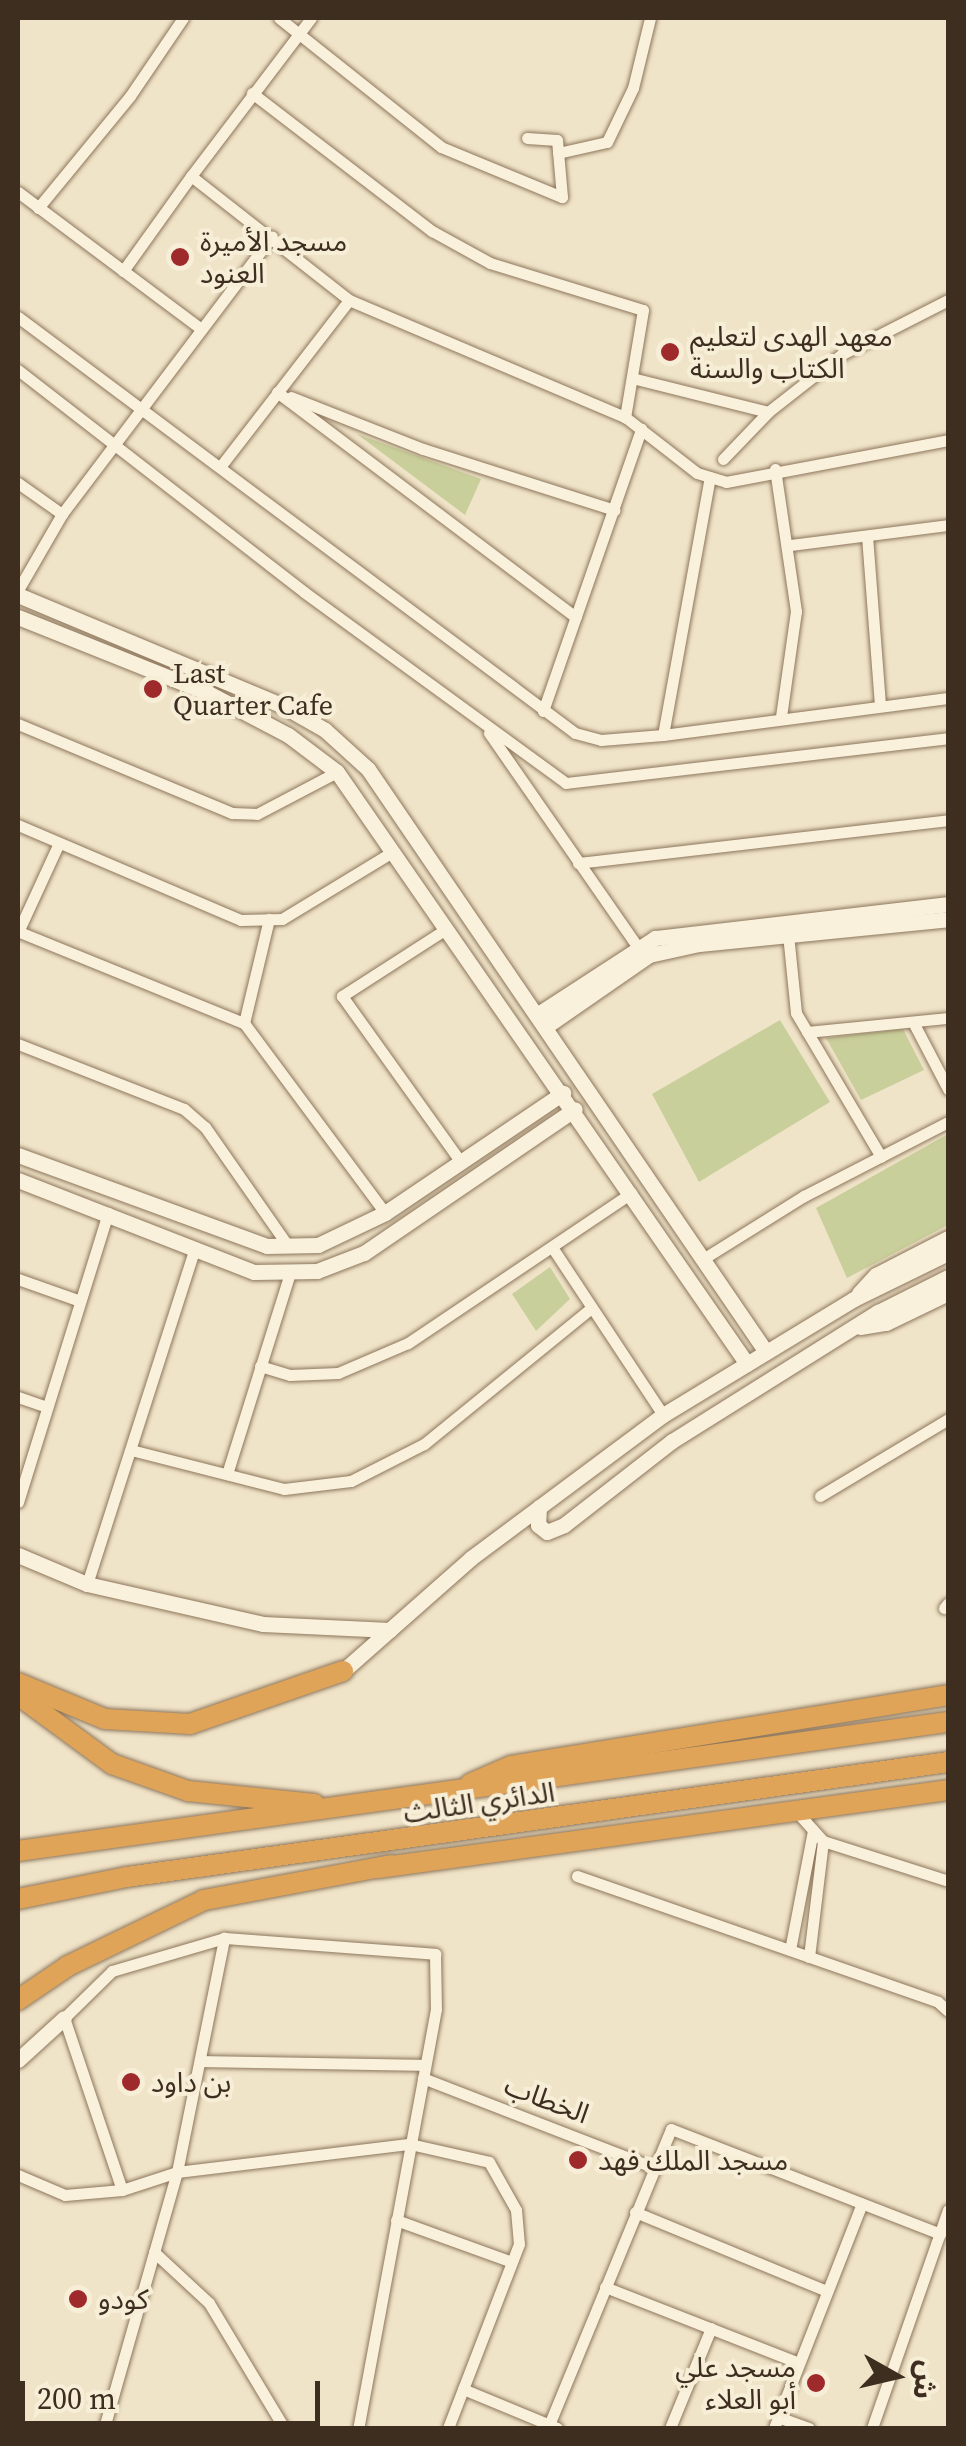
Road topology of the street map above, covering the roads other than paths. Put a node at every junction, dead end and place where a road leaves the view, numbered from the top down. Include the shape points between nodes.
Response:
1 (183, 18) edge
2 (279, 18) edge
3 (312, 18) edge
4 (650, 18) edge
5 (300, 33) junction
6 (252, 92) junction
7 (527, 138) dead end
8 (558, 153) junction
9 (191, 176) junction
10 (18, 192) edge
11 (38, 208) junction
12 (272, 236) junction
13 (123, 271) junction
14 (349, 300) junction
15 (948, 300) edge
16 (18, 317) edge
17 (202, 329) junction
18 (18, 370) edge
19 (632, 378) junction
20 (277, 392) junction
21 (141, 409) junction
22 (768, 412) junction
23 (625, 417) junction
24 (641, 429) junction
25 (948, 440) edge
26 (115, 443) junction
27 (723, 459) dead end
28 (220, 467) junction
29 (775, 468) junction
30 (710, 477) junction
31 (18, 483) edge
32 (614, 510) junction
33 (62, 514) junction
34 (948, 526) edge
35 (867, 536) junction
36 (790, 545) junction
37 (18, 592) edge
38 (18, 617) edge
39 (576, 617) junction
40 (948, 698) edge
41 (880, 704) junction
42 (543, 711) junction
43 (781, 716) junction
44 (18, 724) edge
45 (484, 727) junction
46 (663, 735) junction
47 (948, 738) edge
48 (337, 772) junction
49 (948, 820) edge
50 (18, 825) edge
51 (59, 843) junction
52 (392, 852) junction
53 (578, 863) junction
54 (948, 904) edge
55 (268, 919) junction
56 (948, 919) edge
57 (446, 929) junction
58 (20, 932) edge
59 (788, 934) junction
60 (638, 947) junction
61 (948, 1018) edge
62 (541, 1021) junction
63 (913, 1022) junction
64 (244, 1023) junction
65 (807, 1032) junction
66 (18, 1044) edge
67 (948, 1089) edge
68 (563, 1093) junction
69 (574, 1109) junction
70 (948, 1122) edge
71 (18, 1155) edge
72 (881, 1157) junction
73 (461, 1162) junction
74 (18, 1180) edge
75 (631, 1193) junction
76 (108, 1212) junction
77 (385, 1213) junction
78 (948, 1238) edge
79 (288, 1246) junction
80 (552, 1247) junction
81 (194, 1251) junction
82 (948, 1254) edge
83 (703, 1259) junction
84 (290, 1274) junction
85 (948, 1277) edge
86 (18, 1279) edge
87 (948, 1293) edge
88 (854, 1299) junction
89 (80, 1301) junction
90 (590, 1309) junction
91 (851, 1329) junction
92 (766, 1352) junction
93 (747, 1364) junction
94 (260, 1366) junction
95 (18, 1396) edge
96 (47, 1408) junction
97 (663, 1415) junction
98 (948, 1419) edge
99 (131, 1450) junction
100 (227, 1474) junction
101 (820, 1496) dead end
102 (18, 1502) edge
103 (540, 1507) junction
104 (18, 1555) edge
105 (87, 1584) junction
106 (390, 1630) junction
107 (343, 1671) joint
108 (18, 1683) edge
109 (18, 1696) edge
110 (948, 1696) edge
111 (856, 1709) junction
112 (948, 1721) edge
113 (948, 1762) edge
114 (948, 1790) edge
115 (444, 1795) junction
116 (361, 1807) junction
117 (796, 1811) junction
118 (536, 1822) junction
119 (814, 1830) junction
120 (824, 1841) junction
121 (18, 1851) edge
122 (378, 1868) junction
123 (577, 1876) dead end
124 (948, 1881) edge
125 (18, 1899) edge
126 (224, 1938) junction
127 (790, 1950) junction
128 (809, 1957) junction
129 (18, 2000) edge
130 (948, 2011) edge
131 (64, 2018) junction
132 (18, 2060) edge
133 (202, 2062) junction
134 (424, 2072) junction
135 (410, 2144) junction
136 (653, 2167) junction
137 (178, 2172) junction
138 (18, 2175) edge
139 (122, 2190) junction
140 (862, 2204) junction
141 (948, 2210) edge
142 (635, 2212) junction
143 (396, 2220) junction
144 (940, 2234) junction
145 (154, 2252) junction
146 (512, 2262) junction
147 (605, 2287) junction
148 (827, 2291) junction
149 (711, 2328) junction
150 (799, 2362) junction
151 (463, 2389) junction
152 (776, 2423) edge
153 (553, 2427) edge
154 (104, 2428) edge
155 (284, 2428) edge
156 (358, 2428) edge
157 (448, 2428) edge
158 (670, 2428) edge
159 (809, 2428) edge
160 (872, 2428) edge

1 - 11 street via 130,96
2 - 5 street
3 - 5 street
4 - 8 street via 633,88 607,142
5 - 6 street
5 - 8 street via 440,147 501,176 562,197
6 - 9 street
6 - 19 street via 447,239 490,263 643,310
7 - 8 street via 557,140
9 - 12 street
9 - 13 street
10 - 11 street
11 - 13 street
12 - 14 street
12 - 17 street
13 - 17 street
14 - 20 street
14 - 23 street
15 - 22 street via 842,354
16 - 21 street
17 - 21 street
18 - 26 street
19 - 22 street
19 - 23 street
20 - 28 street
20 - 32 street via 423,449
20 - 39 street
21 - 26 street
21 - 28 street
22 - 27 street
23 - 24 street
24 - 30 street
24 - 32 street
25 - 29 street
26 - 33 street
26 - 45 street
28 - 42 street
29 - 30 street via 726,482
29 - 36 street
30 - 46 street
31 - 33 street
32 - 39 street
33 - 37 street
34 - 35 street
35 - 36 street
35 - 41 street
36 - 43 street via 796,611
37 - 62 street via 325,730 368,768
38 - 48 street via 208,693 288,736
39 - 42 street
40 - 41 street
41 - 43 street
42 - 46 street via 601,740
43 - 46 street
44 - 48 street via 232,813 257,814
45 - 47 street via 566,783 583,786
45 - 53 street
48 - 52 street
49 - 53 street
50 - 51 street
51 - 55 street via 241,920
51 - 58 street
52 - 55 street via 282,919
52 - 57 street
53 - 60 street
54 - 60 street via 694,929
55 - 64 street
56 - 59 street
57 - 68 street
57 - 73 street via 342,996
58 - 64 street
59 - 62 street via 649,956
59 - 65 street via 796,1013
60 - 62 street
61 - 63 street
62 - 83 street
63 - 65 street
63 - 67 street
64 - 77 street
65 - 72 street
66 - 79 street via 184,1110 206,1127
68 - 69 street
68 - 73 street
69 - 75 street
69 - 84 street via 364,1253
70 - 72 street
71 - 79 street via 267,1246
72 - 83 street
73 - 77 street
74 - 76 street
75 - 80 street
75 - 93 street
76 - 81 street
76 - 89 street
77 - 79 street via 318,1245
78 - 88 street via 876,1275
80 - 90 street
80 - 94 street via 408,1342 338,1372 290,1375
81 - 84 street via 254,1272
81 - 99 street
82 - 88 street
83 - 92 street
84 - 94 street
85 - 91 street
86 - 89 street
87 - 91 street via 886,1323
88 - 92 street
89 - 96 street
90 - 97 street
90 - 100 street via 424,1444 386,1466 318,1490
91 - 103 street via 672,1442 564,1525 547,1532 538,1524
92 - 93 street
93 - 97 street
94 - 100 street
95 - 96 street
96 - 102 street
97 - 103 street
98 - 101 street
99 - 100 street
99 - 105 street
103 - 106 street
104 - 105 street
105 - 106 street via 263,1624
106 - 107 street
107 - 108 highway via 190,1724 105,1720
109 - 116 highway via 112,1764 188,1791 244,1802
110 - 111 highway
111 - 112 highway
111 - 115 highway via 511,1766
112 - 115 highway, الدائري الثالث
113 - 118 highway, الدائري الثالث
114 - 117 highway
115 - 116 highway, الدائري الثالث
116 - 121 highway, الدائري الثالث
117 - 119 street
117 - 122 highway
118 - 122 highway via 488,1842
118 - 125 highway, الدائري الثالث via 127,1876
119 - 120 street
119 - 127 street
120 - 124 street
120 - 128 street
122 - 129 highway via 204,1900 68,1966
123 - 127 street
126 - 131 street via 112,1972
126 - 133 street
126 - 134 street via 435,1954 436,2010
127 - 128 street
128 - 130 street
131 - 132 street
131 - 139 street
133 - 134 street
133 - 137 street
134 - 135 street
134 - 136 street, الخطاب
135 - 137 street
135 - 143 street
135 - 146 street via 489,2162 498,2172 516,2210 519,2244
136 - 140 street via 671,2129
136 - 142 street
137 - 139 street
137 - 145 street
138 - 139 street via 65,2195
140 - 144 street
140 - 148 street
141 - 144 street
142 - 147 street
142 - 148 street
143 - 146 street
143 - 156 street
144 - 160 street
145 - 154 street
145 - 155 street via 209,2304
146 - 151 street
147 - 149 street
147 - 153 street
148 - 150 street
149 - 150 street
149 - 158 street
150 - 152 street
151 - 153 street
151 - 157 street
152 - 159 street

